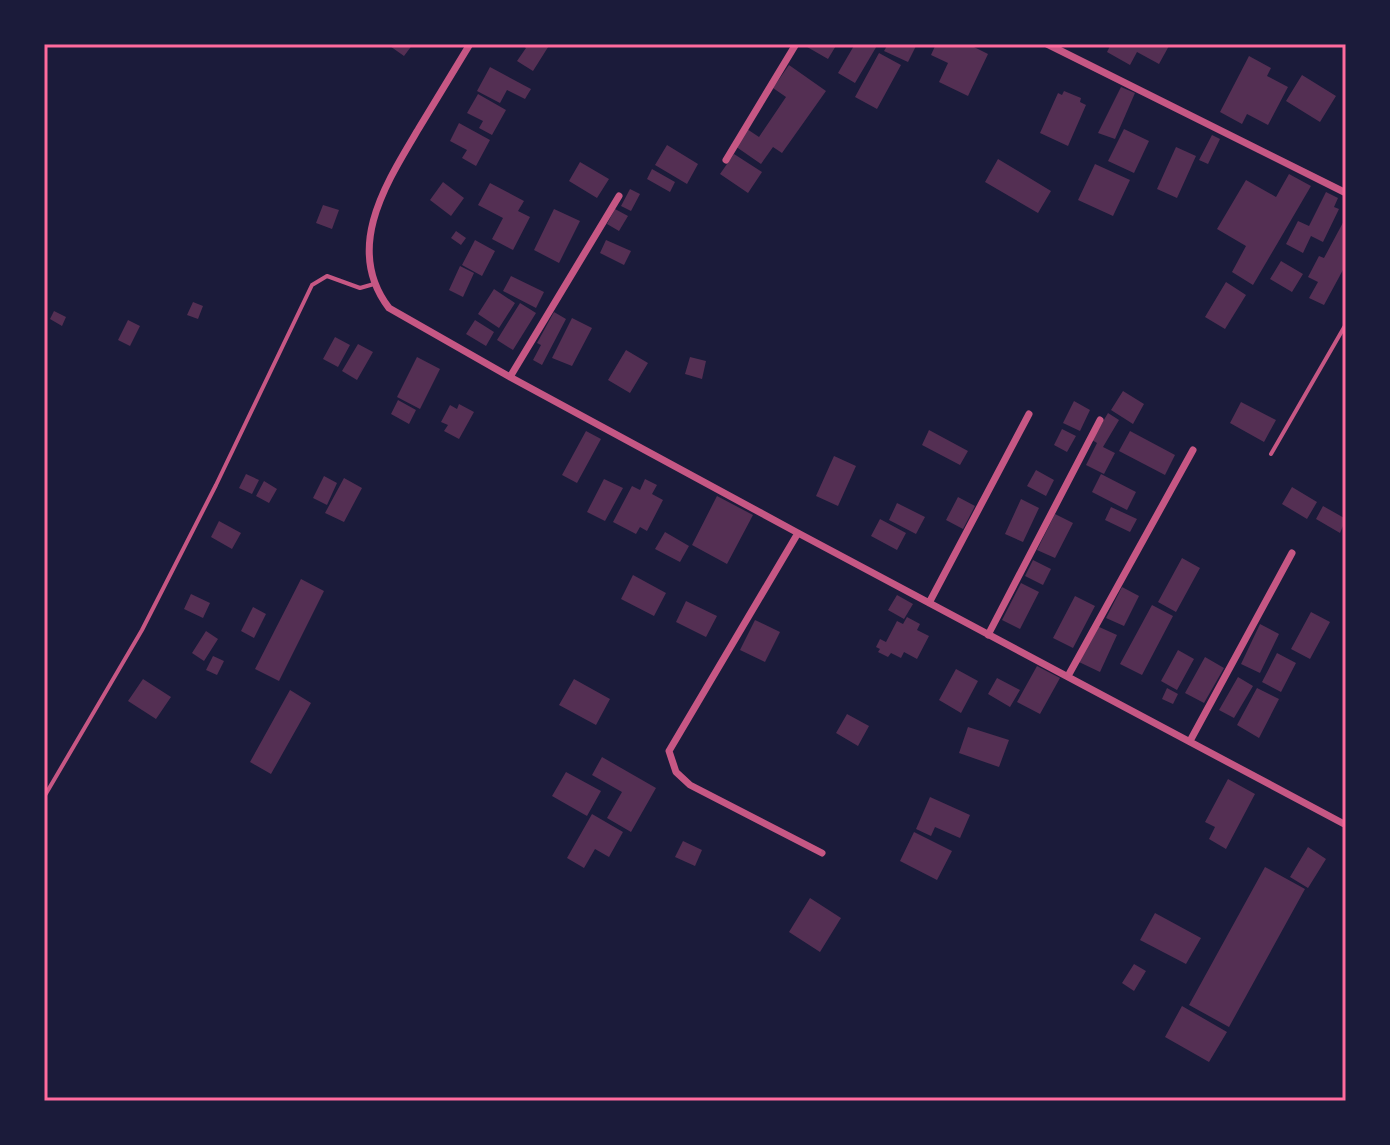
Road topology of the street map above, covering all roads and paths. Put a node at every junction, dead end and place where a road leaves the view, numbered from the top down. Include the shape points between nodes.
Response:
1 (470, 44) edge
2 (796, 44) edge
3 (1047, 44) edge
4 (1060, 47) edge
5 (726, 160) dead end
6 (1346, 193) edge
7 (619, 196) dead end
8 (374, 284) junction
9 (1346, 324) edge
10 (510, 377) junction
11 (1029, 414) dead end
12 (1100, 420) dead end
13 (1193, 450) dead end
14 (1271, 454) dead end
15 (798, 533) junction
16 (1292, 553) dead end
17 (929, 603) junction
18 (988, 635) junction
19 (1068, 676) junction
20 (1190, 741) junction
21 (44, 797) edge
22 (1346, 825) edge
23 (822, 853) dead end

1 - 8 street via 386,181 368,251
2 - 5 street
3 - 4 street
4 - 6 street
7 - 10 street
8 - 10 street via 398,315
8 - 21 lane via 354,287 327,276 312,285 142,630
9 - 14 lane
10 - 15 street
11 - 17 street
12 - 18 street
13 - 19 street
15 - 17 street
15 - 23 street via 669,751 676,772 690,785
16 - 20 street
17 - 18 street
18 - 19 street
19 - 20 street
20 - 22 street

